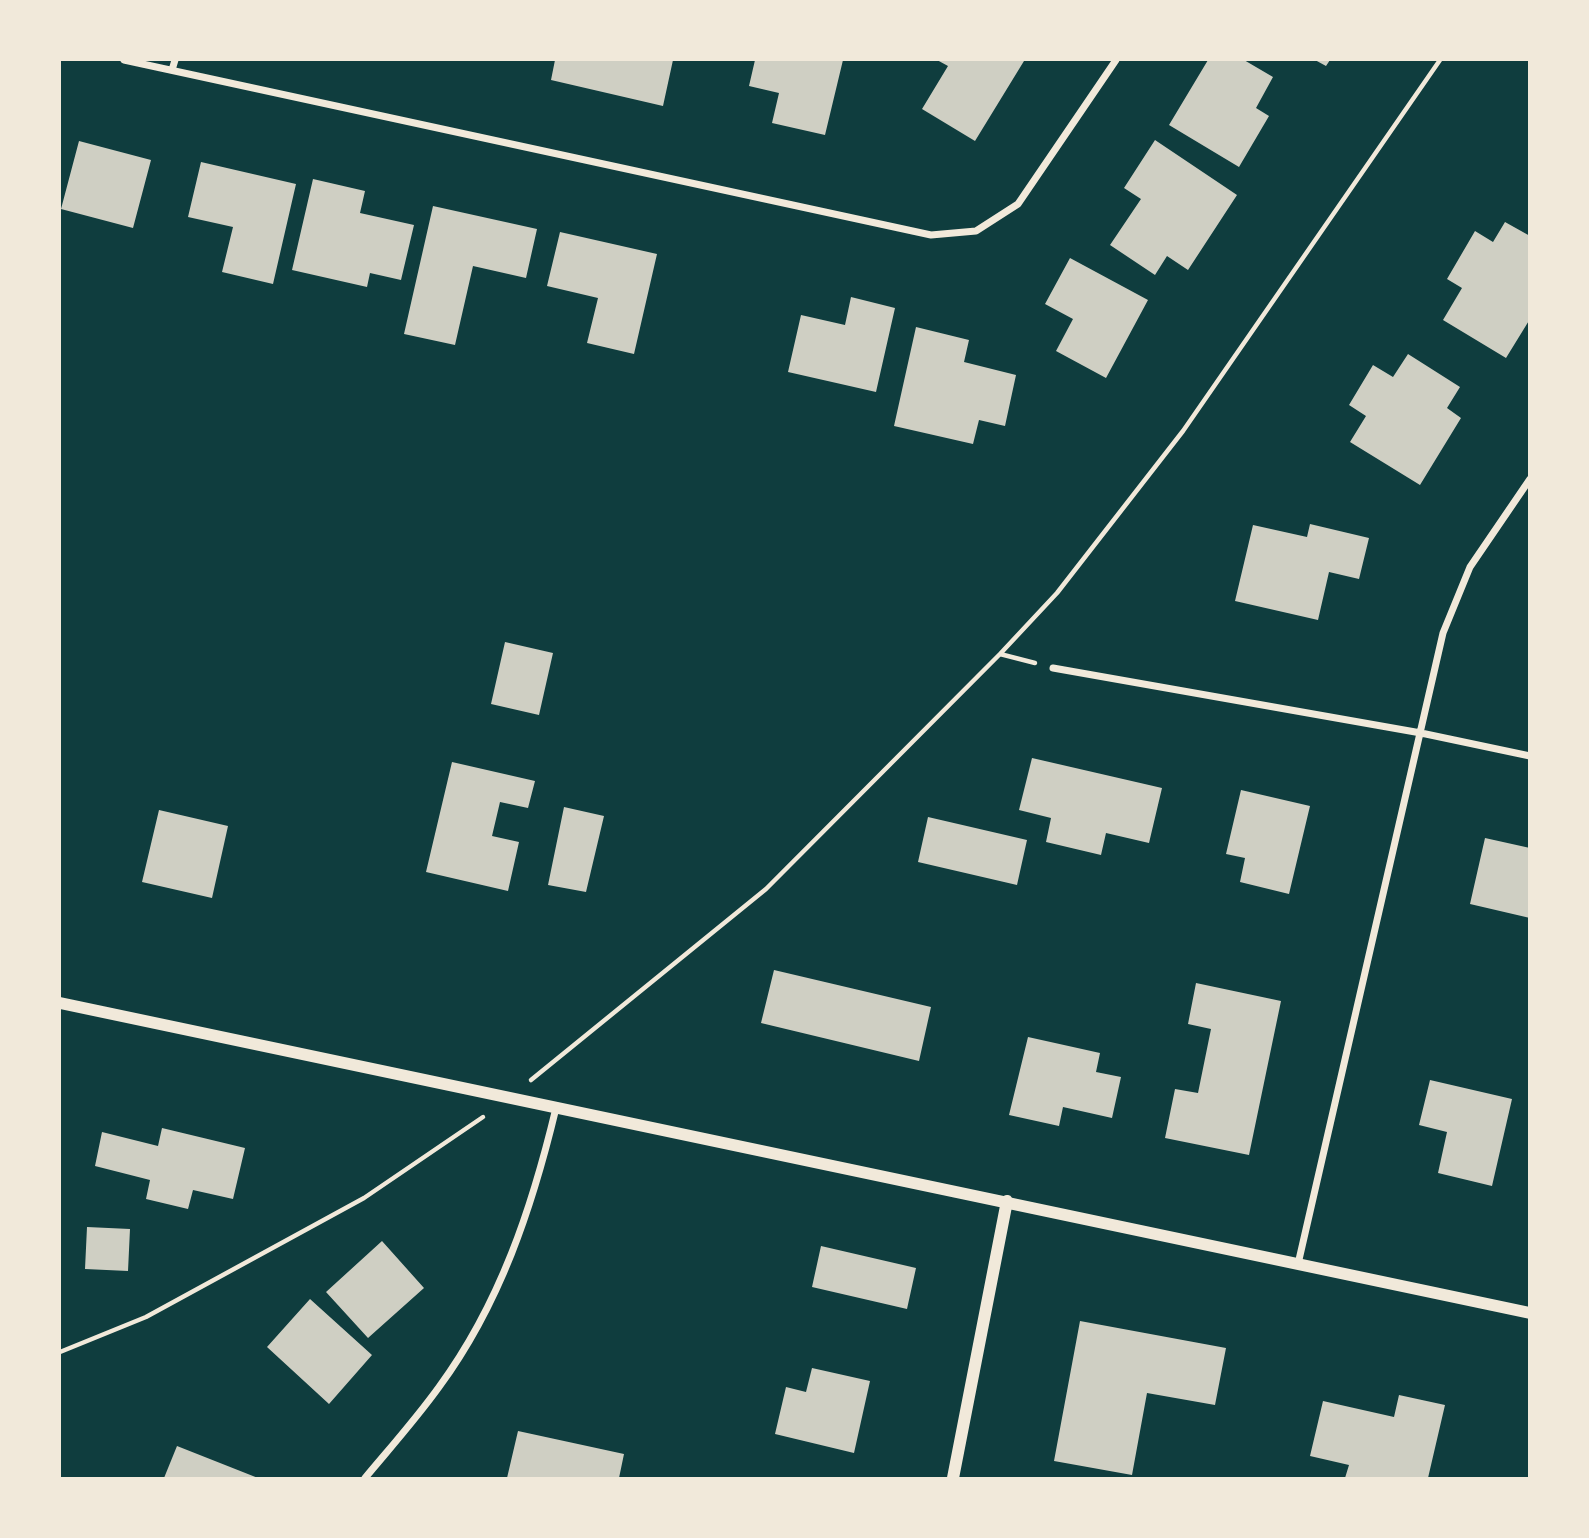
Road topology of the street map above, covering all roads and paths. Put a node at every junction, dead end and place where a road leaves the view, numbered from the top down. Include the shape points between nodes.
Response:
1 (124, 60) edge
2 (175, 60) edge
3 (1116, 60) edge
4 (1440, 60) edge
5 (172, 70) junction
6 (1530, 479) edge
7 (1000, 654) junction
8 (1053, 668) joint
9 (1421, 733) junction
10 (1530, 756) edge
11 (60, 1003) edge
12 (527, 1083) dead end
13 (556, 1108) junction
14 (487, 1115) dead end
15 (1007, 1201) junction
16 (1298, 1264) junction
17 (1530, 1313) edge
18 (60, 1352) edge
19 (365, 1479) edge
20 (953, 1479) edge

1 - 5 street
2 - 5 street
3 - 5 street via 1018,204 976,231 931,235
4 - 7 path via 1183,431 1057,593
6 - 9 street via 1470,567 1443,633
7 - 8 path
7 - 12 path via 766,889
8 - 9 street
9 - 10 street
9 - 16 street
11 - 13 street
13 - 15 street
13 - 19 street via 526,1219 481,1322 440,1387
14 - 18 path via 364,1198 146,1317
15 - 16 street
15 - 20 street
16 - 17 street

